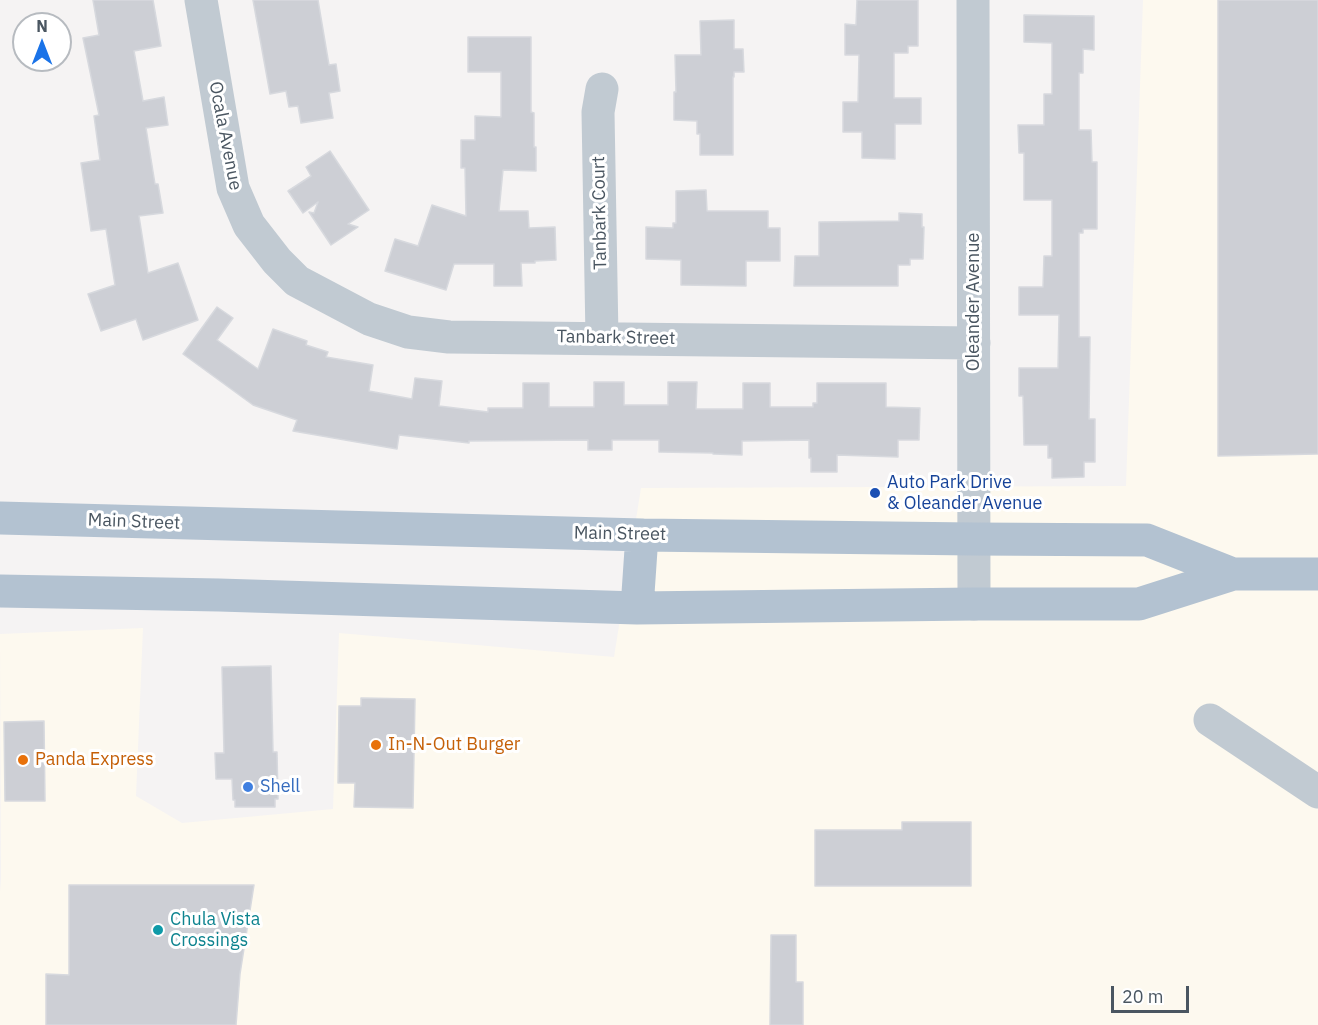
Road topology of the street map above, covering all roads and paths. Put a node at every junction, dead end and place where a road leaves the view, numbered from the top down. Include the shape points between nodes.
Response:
1 (201, 0) edge
2 (972, 0) edge
3 (602, 89) dead end
4 (277, 261) joint
5 (602, 338) junction
6 (974, 343) junction
7 (0, 518) edge
8 (642, 535) junction
9 (974, 539) junction
10 (1233, 574) junction
11 (1318, 574) edge
12 (0, 591) edge
13 (974, 604) junction
14 (637, 608) junction
15 (1210, 720) dead end
16 (1318, 792) edge

1 - 4 street, Ocala Avenue via 233,188 249,225
2 - 6 street, Oleander Avenue
3 - 5 street, Tanbark Court via 598,112
4 - 5 street, Tanbark Street via 297,281 369,319 408,332 449,337
5 - 6 street, Tanbark Street
6 - 9 street, Oleander Avenue
7 - 8 main road, Main Street
8 - 9 main road, Main Street
8 - 14 main road
9 - 10 main road, Main Street via 1147,540
9 - 13 street, Oleander Avenue
10 - 11 main road, Main Street
10 - 13 main road, Main Street via 1139,604
12 - 14 main road, Main Street
13 - 14 main road, Main Street
15 - 16 street

